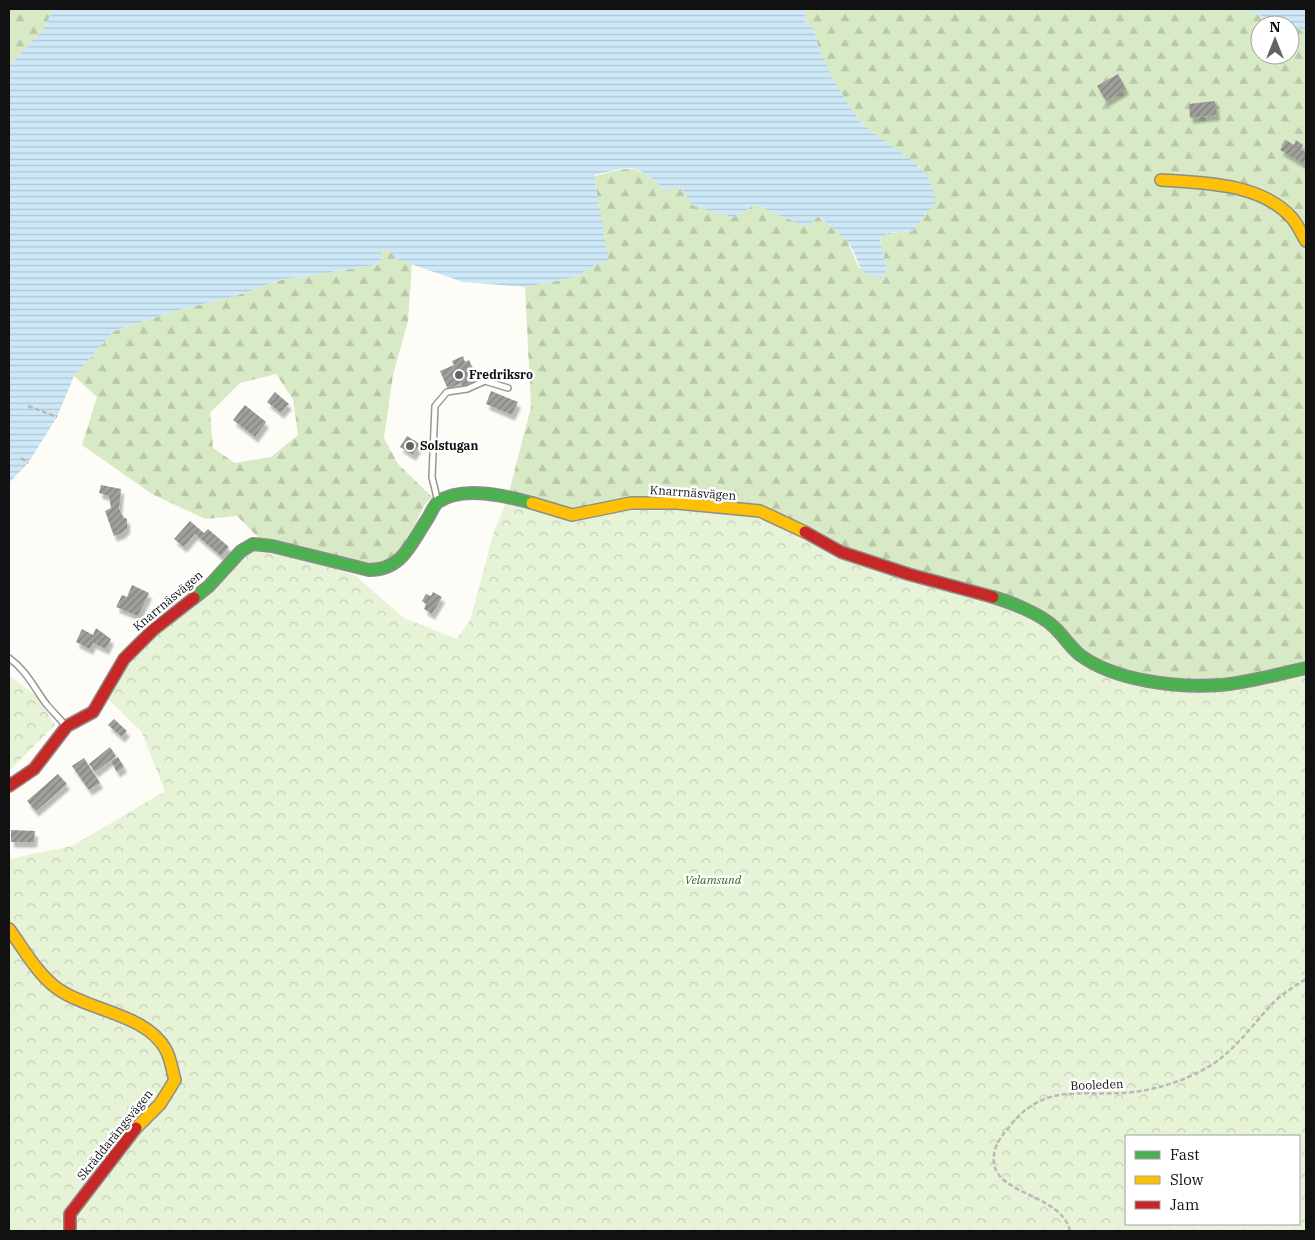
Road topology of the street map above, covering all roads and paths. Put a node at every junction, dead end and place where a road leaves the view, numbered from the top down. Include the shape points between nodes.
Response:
1 (1161, 180) dead end
2 (1306, 241) edge
3 (508, 388) dead end
4 (28, 406) dead end
5 (57, 417) dead end
6 (21, 458) dead end
7 (28, 463) dead end
8 (438, 502) junction
9 (9, 658) edge
10 (1306, 668) edge
11 (67, 726) junction
12 (9, 786) edge
13 (9, 929) edge
14 (1306, 979) edge
15 (70, 1231) edge
16 (1070, 1231) edge

1 - 2 street via 1223,184 1262,197 1290,216
3 - 8 lane via 485,381 467,389 447,392 435,406 432,477
4 - 5 path
6 - 7 path
8 - 10 street, Knarrnäsvägen via 462,494 481,493 516,498 572,515 631,503 676,503 760,511 841,552 1010,602 1053,625 1079,654 1104,670 1133,678 1220,685
8 - 11 street, Knarrnäsvägen via 400,560 394,566 382,569 369,570 272,546 249,545 209,586 152,630 124,659 93,712
9 - 11 lane
11 - 12 street, Knarrnäsvägen via 34,769
13 - 15 street, Skräddarängsvägen via 42,974 58,989 146,1027 166,1050 175,1080 160,1104 132,1132 76,1204 70,1214
14 - 16 path, Booleden via 1274,1002 1222,1057 1187,1078 1134,1092 1042,1098 1028,1106 1013,1122 993,1151 995,1167 1002,1178 1054,1208 1068,1221

